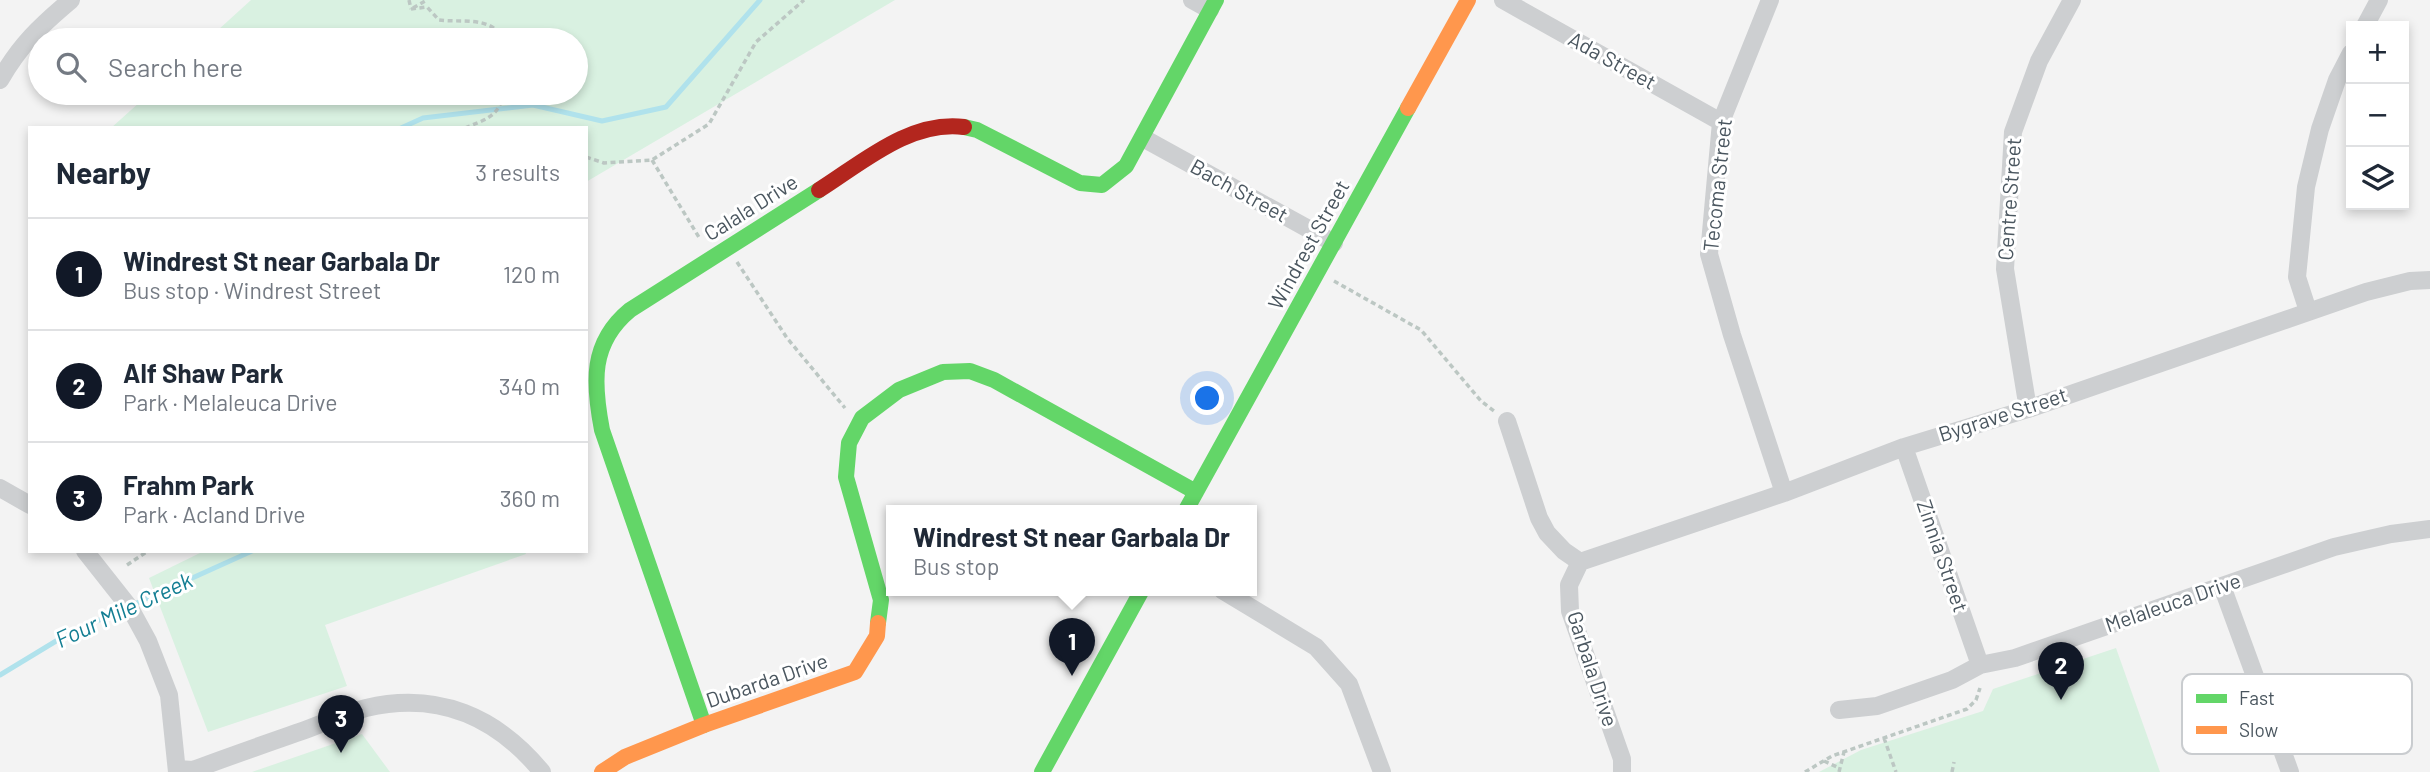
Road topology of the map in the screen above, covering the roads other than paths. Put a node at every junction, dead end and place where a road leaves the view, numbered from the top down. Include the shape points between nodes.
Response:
1 (71, 0) edge
2 (1192, 0) edge
3 (1468, 0) edge
4 (1503, 0) edge
5 (1770, 0) edge
6 (2072, 0) edge
7 (2379, 0) edge
8 (1213, 5) edge
9 (2368, 21) edge
10 (39, 28) edge
11 (28, 39) edge
12 (2346, 63) edge
13 (0, 80) edge
14 (1721, 122) junction
15 (1143, 138) junction
16 (1334, 243) junction
17 (2430, 280) edge
18 (2308, 312) junction
19 (2028, 409) junction
20 (1507, 421) road end
21 (1904, 447) junction
22 (0, 488) edge
23 (1196, 492) junction
24 (1784, 493) junction
25 (28, 504) edge
26 (1189, 505) edge
27 (2430, 529) edge
28 (87, 553) edge
29 (1580, 562) junction
30 (2222, 586) junction
31 (1139, 596) edge
32 (1232, 596) edge
33 (1980, 665) junction
34 (2254, 674) edge
35 (1839, 710) dead end
36 (705, 725) junction
37 (2283, 754) edge
38 (177, 771) edge
39 (542, 772) edge
40 (602, 772) edge
41 (1042, 772) edge
42 (1382, 772) edge
43 (1622, 772) edge
44 (2290, 772) edge

1 - 10 street
2 - 8 street
3 - 16 street, Windrest Street
4 - 14 street, Ada Street
5 - 14 street, Tecoma Street
6 - 19 street, Centre Street via 2039,61 2013,132 2005,270
7 - 9 street
8 - 15 street, Calala Drive
11 - 13 street
12 - 18 street via 2320,129 2306,187 2297,277
14 - 24 street, Tecoma Street via 1709,254
15 - 16 street, Bach Street
15 - 36 street, Calala Drive via 1126,166 1102,185 1080,183 961,125 943,125 903,137 622,316 607,335 597,362 595,396 602,430
16 - 23 street, Windrest Street
17 - 18 street, Bygrave Street via 2366,292
18 - 19 street, Bygrave Street
19 - 21 street, Bygrave Street
20 - 29 street via 1543,526
21 - 24 street, Bygrave Street
21 - 33 street, Zinnia Street
22 - 25 street
23 - 26 street, Windrest Street
23 - 36 street, Dubarda Drive via 970,371 943,372 899,390 862,418 849,443 846,477 881,600 877,636 855,672
24 - 29 street, Bygrave Street
27 - 30 street, Melaleuca Drive via 2334,547
28 - 38 street via 130,608 148,641 169,695
29 - 43 street, Garbala Drive via 1569,585 1570,611 1622,759
30 - 33 street, Melaleuca Drive via 2015,658
30 - 34 street
31 - 41 street
32 - 42 street via 1316,647 1349,684
33 - 35 street, Melaleuca Drive via 1952,680 1877,706
36 - 40 street, Dubarda Drive via 625,757
37 - 44 street
38 - 39 street via 193,770 366,708 423,704 472,715 496,728 518,744

